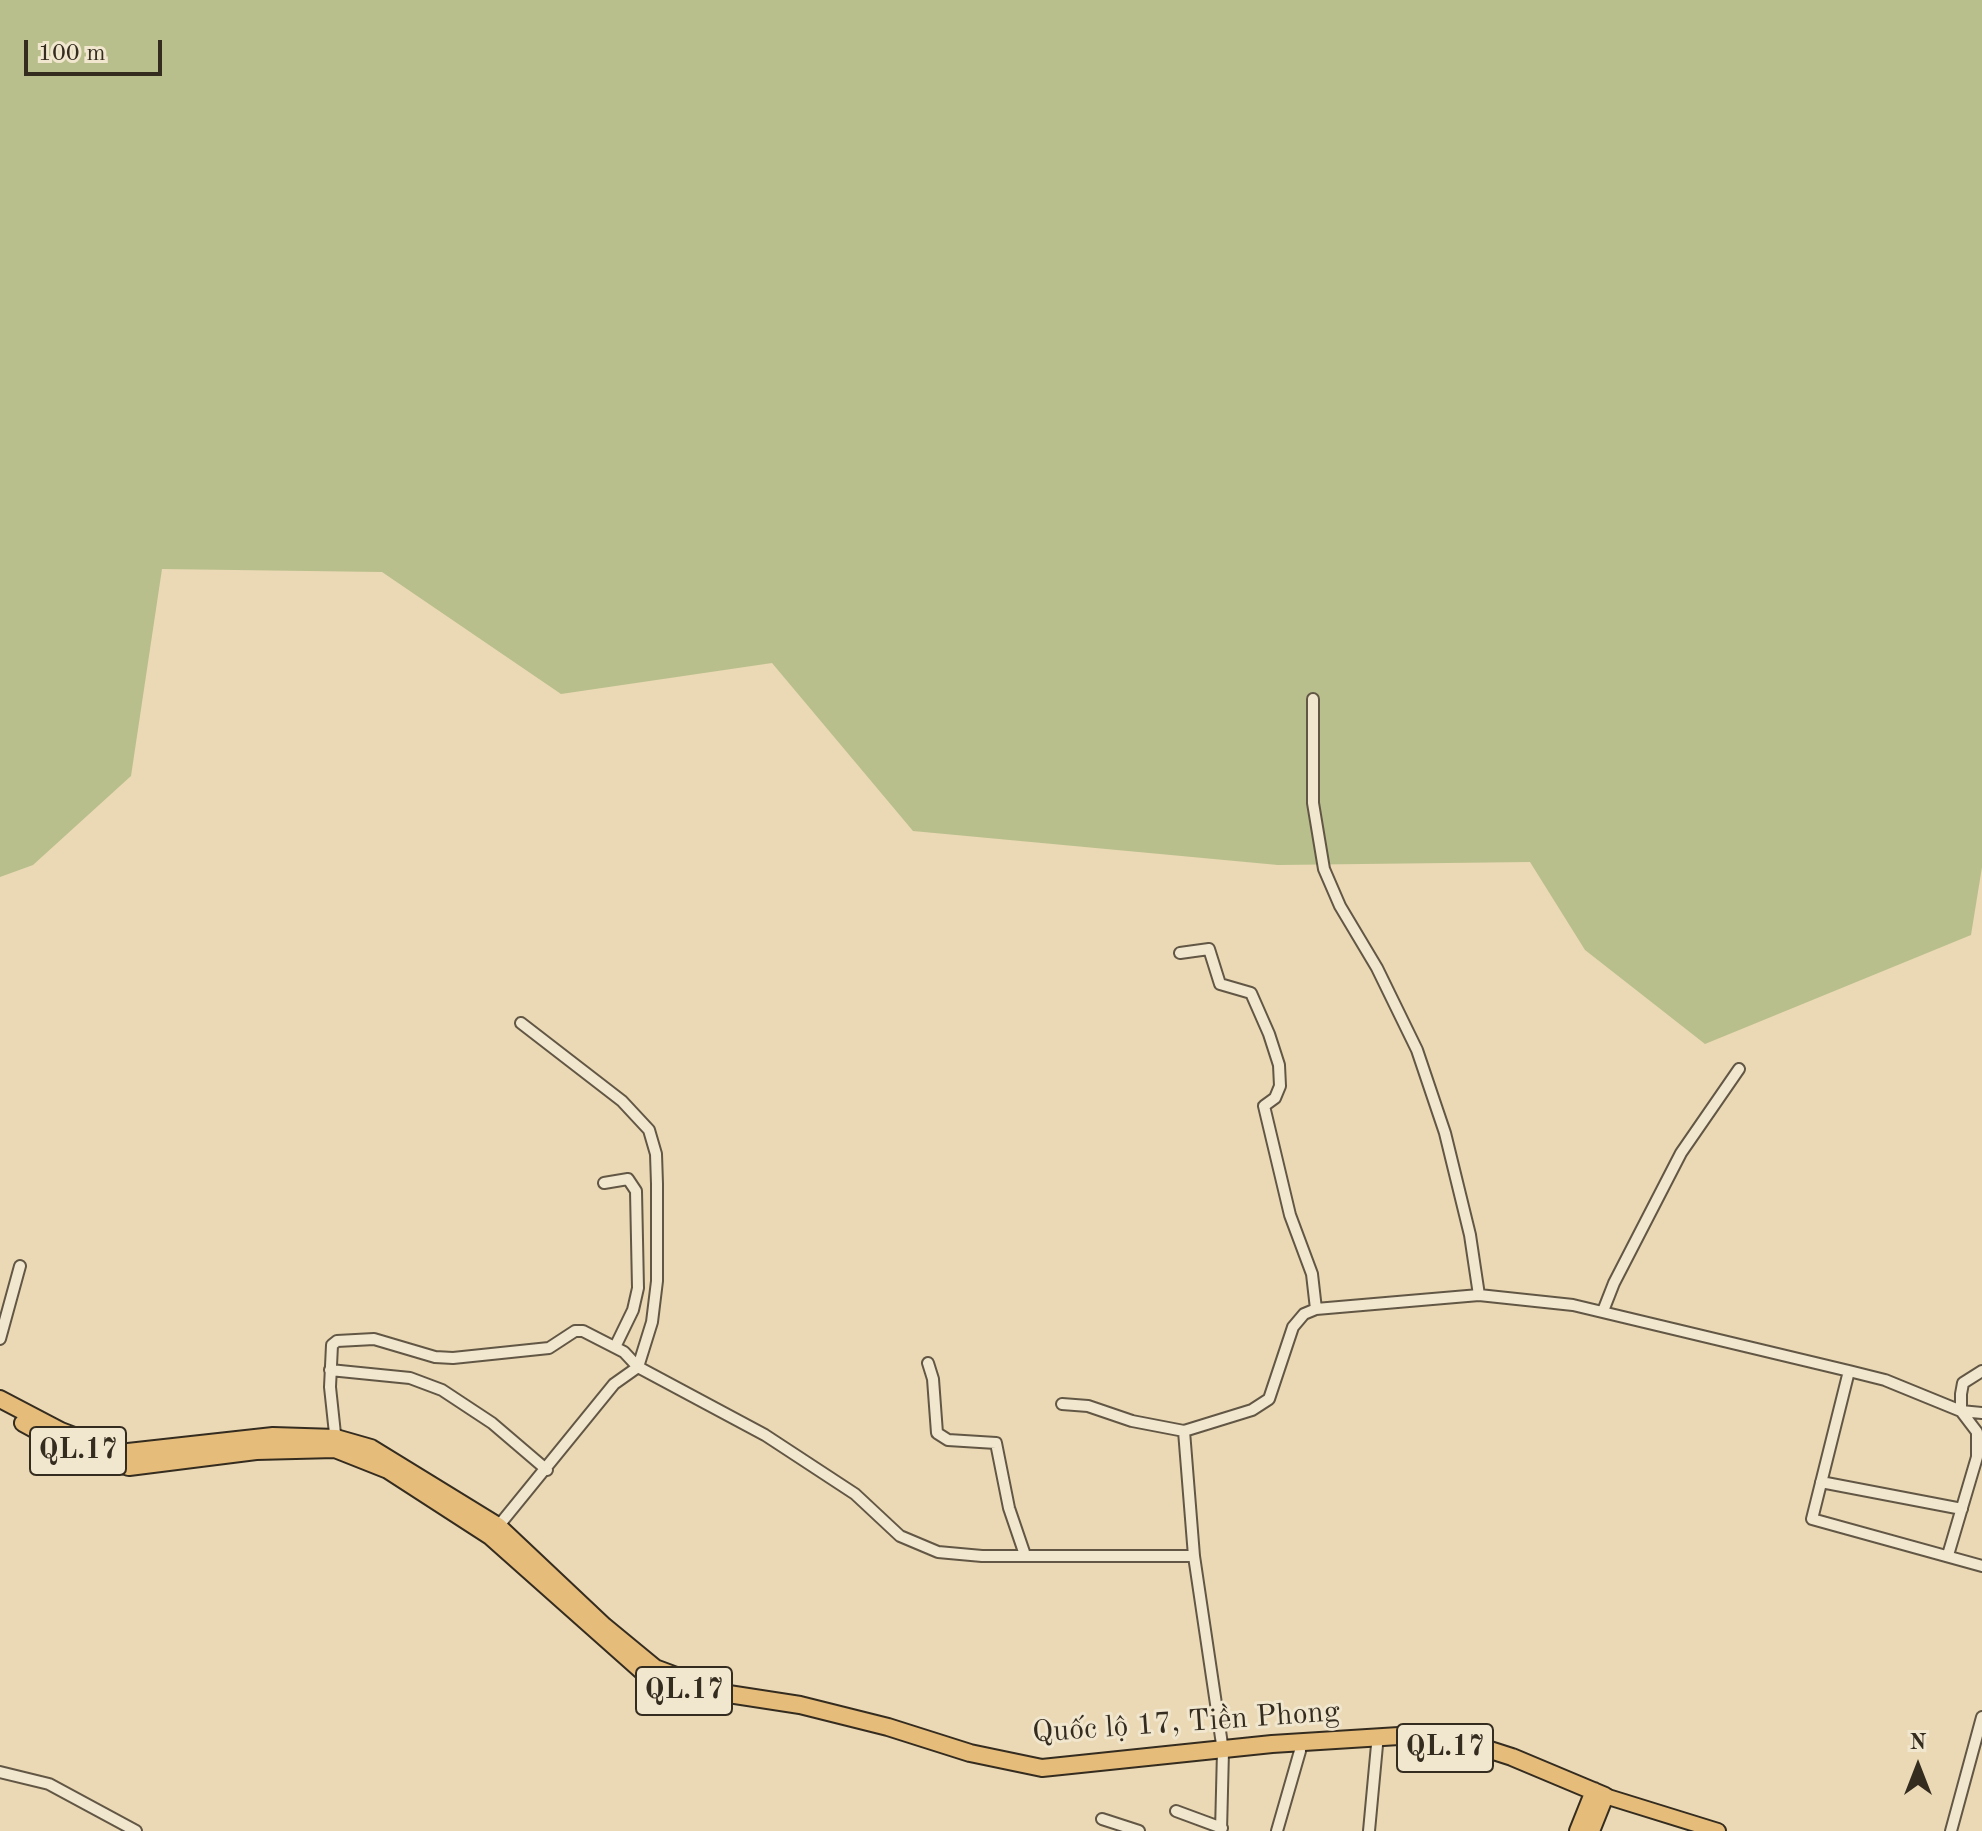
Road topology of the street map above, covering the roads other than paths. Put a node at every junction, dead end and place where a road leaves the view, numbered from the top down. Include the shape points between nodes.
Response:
1 (1313, 699) dead end
2 (1180, 953) dead end
3 (521, 1023) dead end
4 (1739, 1069) dead end
5 (604, 1183) dead end
6 (20, 1266) dead end
7 (1479, 1295) junction
8 (1316, 1309) junction
9 (1603, 1311) junction
10 (0, 1339) edge
11 (615, 1347) junction
12 (928, 1363) dead end
13 (638, 1367) junction
14 (330, 1370) junction
15 (1849, 1371) junction
16 (1982, 1371) edge
17 (0, 1399) edge
18 (1062, 1404) dead end
19 (0, 1411) edge
20 (1961, 1411) junction
21 (1982, 1413) edge
22 (1184, 1431) junction
23 (336, 1443) junction
24 (547, 1470) junction
25 (1821, 1482) junction
26 (1962, 1509) junction
27 (494, 1531) junction
28 (1025, 1555) junction
29 (1948, 1555) junction
30 (1194, 1556) junction
31 (1982, 1566) edge
32 (1982, 1717) edge
33 (1377, 1745) junction
34 (1285, 1748) junction
35 (1223, 1755) junction
36 (0, 1772) edge
37 (1598, 1796) junction
38 (1176, 1811) dead end
39 (1102, 1819) dead end
40 (1222, 1829) edge
41 (136, 1831) edge
42 (1139, 1831) edge
43 (1277, 1831) edge
44 (1369, 1831) edge
45 (1578, 1831) edge
46 (1591, 1831) edge
47 (1692, 1831) edge
48 (1718, 1831) edge
49 (1951, 1831) edge

1 - 7 street via 1313,803 1324,869 1417,1050 1445,1133
2 - 8 street via 1209,949 1220,984 1251,993 1269,1034 1280,1086 1264,1106 1290,1215 1312,1274
3 - 13 street via 622,1101 649,1130 656,1154 657,1281
4 - 9 street via 1681,1153
5 - 11 street via 628,1179 636,1191 638,1288
6 - 10 street
7 - 8 street
7 - 9 street
8 - 22 street via 1293,1327 1269,1399 1252,1410
9 - 15 street
11 - 13 street
11 - 14 street via 575,1331 549,1348 453,1358 374,1339 348,1340 332,1345
12 - 28 street via 937,1433 948,1440 996,1443
13 - 24 street via 614,1384
13 - 28 street via 834,1478 900,1536 938,1552
14 - 23 street
14 - 24 street via 410,1378 442,1390 492,1423
15 - 20 street
15 - 25 street
16 - 20 street via 1963,1383
17 - 23 highway via 119,1453 273,1436
18 - 22 street
19 - 23 highway, QL.17 via 69,1448 129,1467
20 - 21 street
20 - 26 street via 1977,1432 1977,1457
22 - 30 street
23 - 27 highway, QL.17
24 - 27 street
25 - 26 street
25 - 29 street via 1812,1519
26 - 29 street
27 - 35 highway, QL.17 via 642,1671 702,1697 828,1720 1037,1777 1098,1774
28 - 30 street
29 - 31 street
30 - 35 street
32 - 49 street
33 - 34 highway, QL.17
33 - 37 highway, QL.17 via 1452,1748
33 - 44 street
34 - 35 highway, QL.17
34 - 37 highway, Quốc lộ 17, Tiền Phong via 1399,1736 1453,1738 1512,1757
34 - 43 street
35 - 40 street
36 - 41 street via 49,1784
37 - 45 highway
37 - 46 highway
37 - 47 main road
37 - 48 main road
38 - 40 street
39 - 42 street

